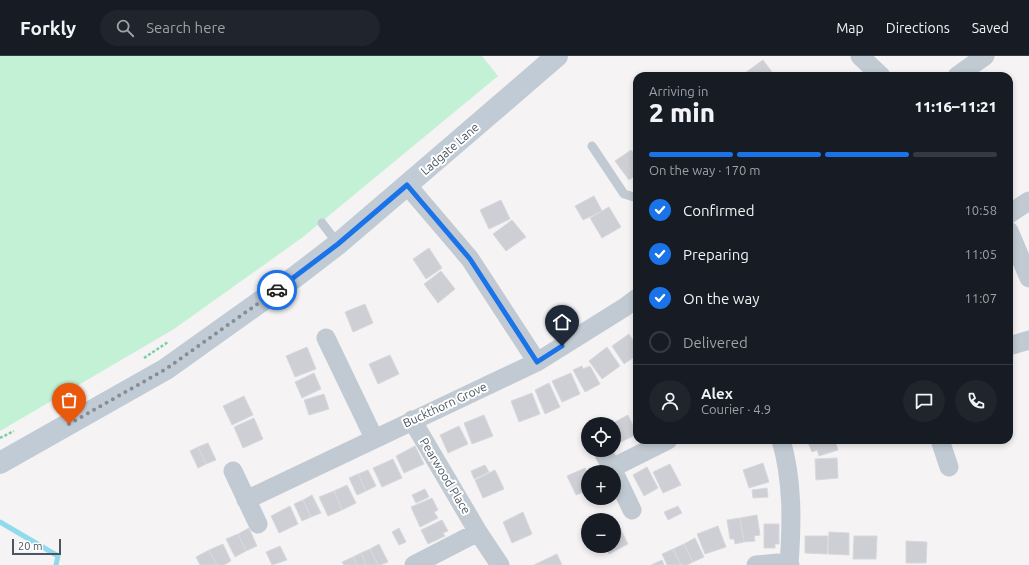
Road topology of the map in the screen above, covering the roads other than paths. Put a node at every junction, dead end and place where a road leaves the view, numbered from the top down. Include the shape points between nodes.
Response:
1 (557, 56) edge
2 (860, 56) edge
3 (985, 56) edge
4 (876, 72) edge
5 (963, 72) edge
6 (592, 146) dead end
7 (407, 185) junction
8 (633, 197) edge
9 (1029, 201) edge
10 (1013, 211) edge
11 (322, 223) dead end
12 (1013, 240) edge
13 (338, 244) junction
14 (1029, 278) edge
15 (633, 301) edge
16 (326, 338) dead end
17 (1029, 340) edge
18 (1013, 345) edge
19 (537, 362) junction
20 (412, 420) junction
21 (374, 438) junction
22 (661, 444) edge
23 (782, 444) edge
24 (941, 444) edge
25 (0, 463) edge
26 (621, 466) edge
27 (949, 467) dead end
28 (233, 472) dead end
29 (621, 487) edge
30 (246, 500) junction
31 (632, 510) dead end
32 (258, 524) dead end
33 (478, 532) junction
34 (414, 565) edge
35 (500, 565) edge
36 (756, 565) edge
37 (789, 565) edge

1 - 7 main road, Ladgate Lane
2 - 4 street
3 - 5 street
6 - 8 lane via 624,194
7 - 13 main road, Ladgate Lane
7 - 19 street via 470,259
9 - 10 street
11 - 13 lane
12 - 14 street
13 - 25 main road, Ladgate Lane via 296,277 166,369
15 - 19 street, Buckthorn Grove
16 - 21 street
17 - 18 street
19 - 20 street, Buckthorn Grove
20 - 21 street, Buckthorn Grove
20 - 33 street, Pearwood Place
21 - 30 street, Buckthorn Grove
22 - 26 street
23 - 37 street via 790,488
24 - 27 street
28 - 30 street
29 - 31 street
30 - 32 street
33 - 34 street
33 - 35 street, Pearwood Place
36 - 37 street

